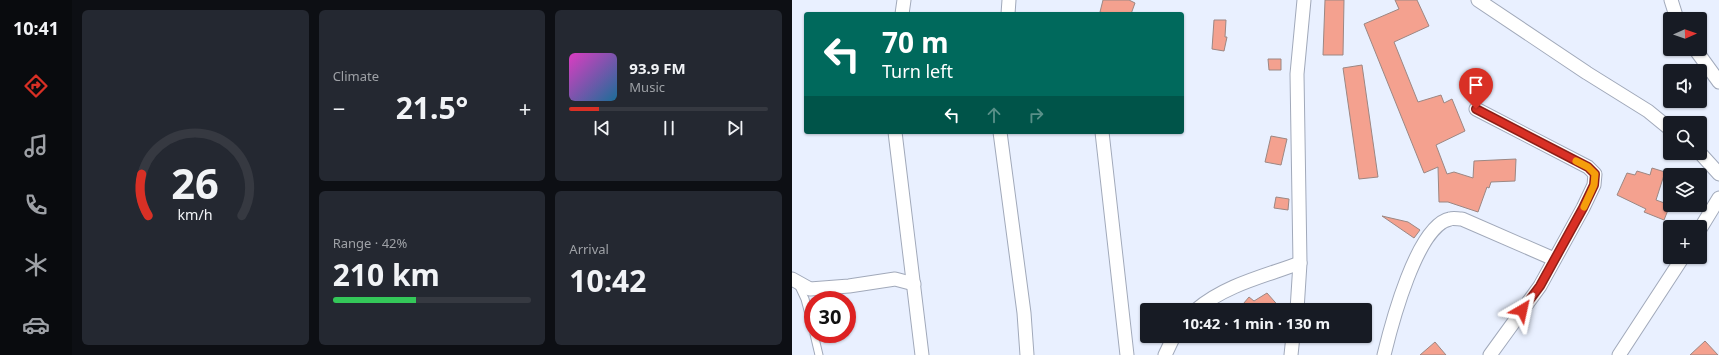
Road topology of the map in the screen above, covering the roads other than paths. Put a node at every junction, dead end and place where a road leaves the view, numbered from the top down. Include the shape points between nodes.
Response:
1 (904, 0) edge
2 (1009, 0) edge
3 (1304, 0) edge
4 (1478, 0) edge
5 (1671, 0) edge
6 (902, 12) edge
7 (1008, 12) edge
8 (1675, 12) edge
9 (1700, 56) edge
10 (1719, 82) edge
11 (1476, 109) dead end
12 (1663, 123) edge
13 (896, 134) edge
14 (1000, 134) edge
15 (1102, 134) edge
16 (1706, 160) edge
17 (1719, 174) edge
18 (1719, 198) edge
19 (1706, 220) edge
20 (1554, 259) junction
21 (1300, 263) junction
22 (1678, 264) edge
23 (794, 280) edge
24 (914, 284) junction
25 (804, 297) edge
26 (1205, 303) edge
27 (1297, 303) edge
28 (816, 343) edge
29 (1171, 343) edge
30 (1292, 343) edge
31 (1496, 352) edge
32 (819, 355) edge
33 (922, 355) edge
34 (1027, 355) edge
35 (1127, 355) edge
36 (1165, 355) edge
37 (1291, 355) edge
38 (1384, 355) edge
39 (1619, 355) edge

1 - 6 street
2 - 7 street
3 - 21 street via 1297,74
4 - 12 street
5 - 8 street
9 - 10 street
11 - 20 street via 1588,167 1595,174 1594,185 1583,208
13 - 24 street
14 - 34 street via 1024,313
15 - 35 street
16 - 17 street
18 - 19 street
20 - 31 street via 1540,286
20 - 38 street via 1462,219 1449,219 1431,232 1409,273 1393,318
21 - 26 street via 1242,284
21 - 27 street
22 - 39 street
23 - 24 street via 810,289 895,279
23 - 25 lane
24 - 33 street
28 - 32 lane
29 - 36 street
30 - 37 street

